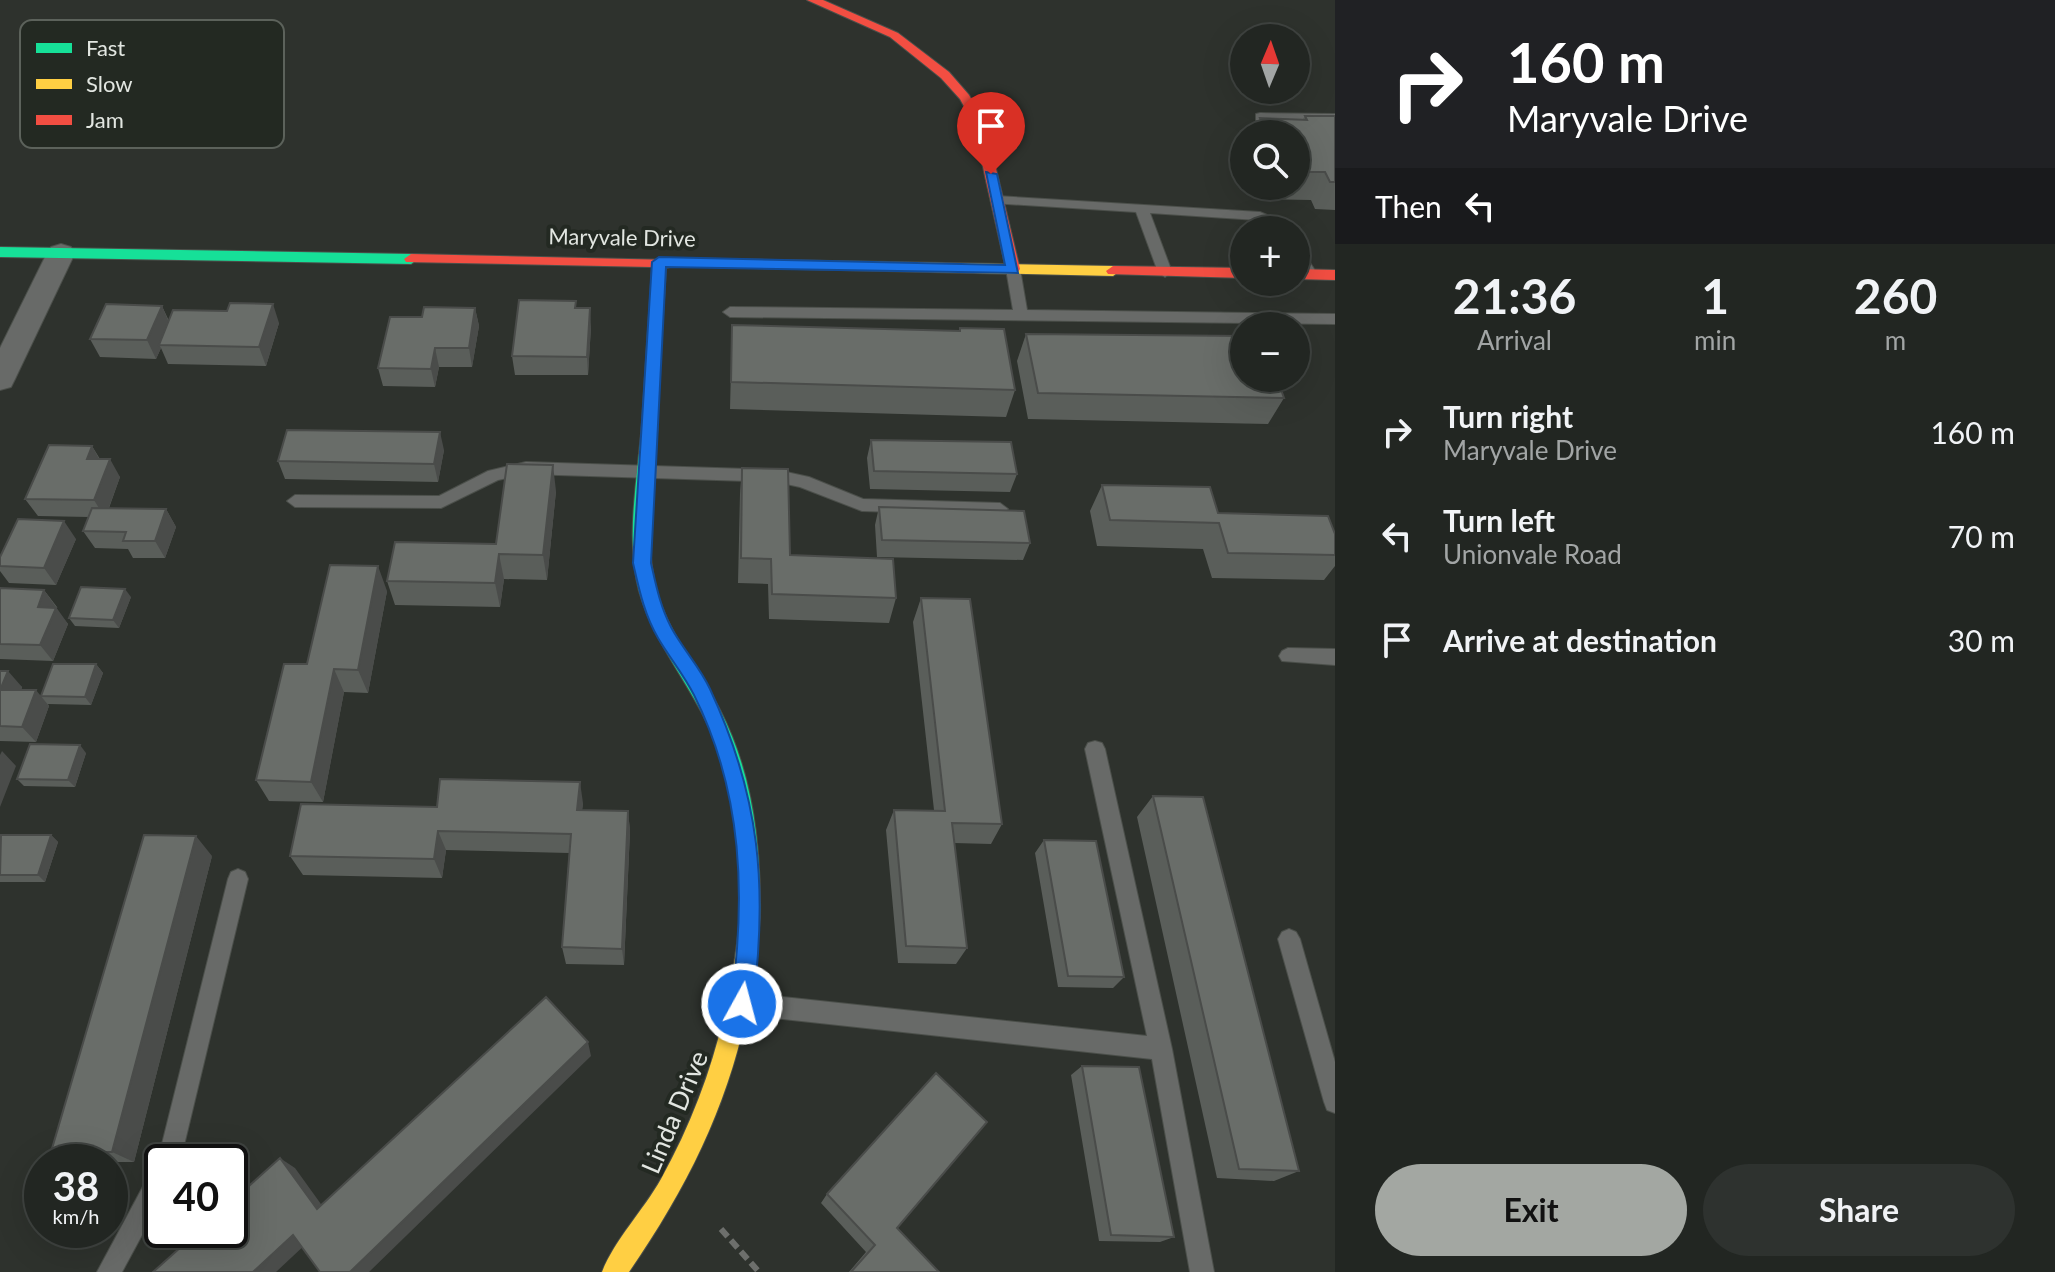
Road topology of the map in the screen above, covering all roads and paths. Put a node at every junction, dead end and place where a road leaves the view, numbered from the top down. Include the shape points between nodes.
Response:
1 (813, 0) edge
2 (1260, 117) edge
3 (1335, 118) edge
4 (997, 200) junction
5 (1141, 208) junction
6 (1260, 216) edge
7 (0, 252) edge
8 (61, 253) junction
9 (659, 262) junction
10 (1013, 269) junction
11 (1165, 272) junction
12 (1230, 273) edge
13 (1310, 274) edge
14 (1335, 275) edge
15 (730, 312) dead end
16 (1021, 315) junction
17 (1335, 319) edge
18 (0, 379) edge
19 (648, 472) junction
20 (295, 501) dead end
21 (1000, 509) edge
22 (1288, 656) dead end
23 (1335, 657) edge
24 (1095, 749) dead end
25 (238, 879) dead end
26 (1289, 939) dead end
27 (742, 1004) junction
28 (1161, 1049) junction
29 (1335, 1102) edge
30 (172, 1144) edge
31 (144, 1207) edge
32 (721, 1229) dead end
33 (623, 1268) edge
34 (109, 1272) edge
35 (759, 1272) edge
36 (1202, 1272) edge

1 - 4 street via 894,35 945,75 979,123
2 - 3 lane
4 - 5 lane
4 - 10 street
5 - 6 lane
5 - 11 lane
7 - 8 street, Maryvale Drive
8 - 9 street, Maryvale Drive
8 - 18 street
9 - 10 street, Maryvale Drive
9 - 19 street, Linda Drive
10 - 11 street, Maryvale Drive
10 - 16 lane
11 - 12 street, Maryvale Drive
13 - 14 street
15 - 16 lane
16 - 17 lane
19 - 20 lane via 526,468 494,475 441,502
19 - 21 lane via 777,476 862,505
19 - 27 street, Linda Drive via 642,563 650,601 700,688 725,744 743,806 751,873 750,946
22 - 23 lane
24 - 28 lane
25 - 30 lane
26 - 29 lane
27 - 28 lane
27 - 33 street, Linda Drive via 712,1101 674,1182
28 - 36 lane
31 - 34 lane
32 - 35 path

